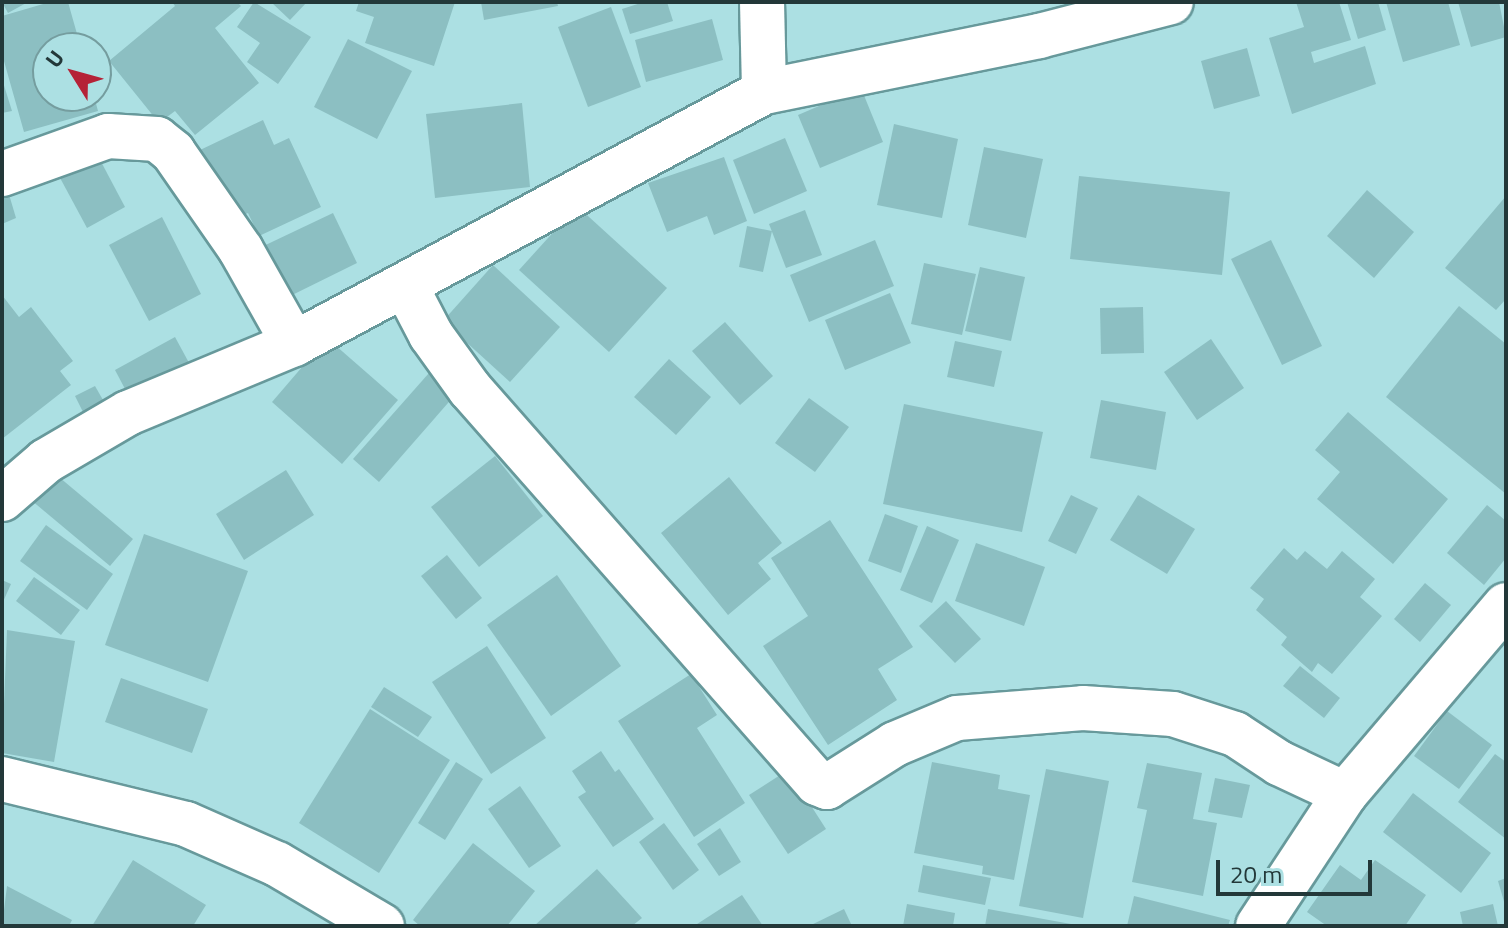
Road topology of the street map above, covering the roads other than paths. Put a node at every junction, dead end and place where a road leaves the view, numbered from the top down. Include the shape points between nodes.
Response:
1 (762, 2) edge
2 (1171, 2) edge
3 (764, 92) junction
4 (2, 174) edge
5 (406, 287) junction
6 (294, 344) junction
7 (2, 499) edge
8 (1506, 605) edge
9 (2, 779) edge
10 (1345, 794) junction
11 (382, 926) edge
12 (1258, 926) edge

1 - 3 street
2 - 3 street via 1039,36
3 - 5 street
4 - 6 street via 108,136 157,139 173,152 241,250
5 - 6 street
5 - 10 street via 431,335 470,389 817,783 827,787 895,744 957,718 1083,708 1173,714 1235,734 1279,763
6 - 7 street via 128,413 46,461
8 - 10 street
9 - 11 street via 186,824 277,864
10 - 12 street

